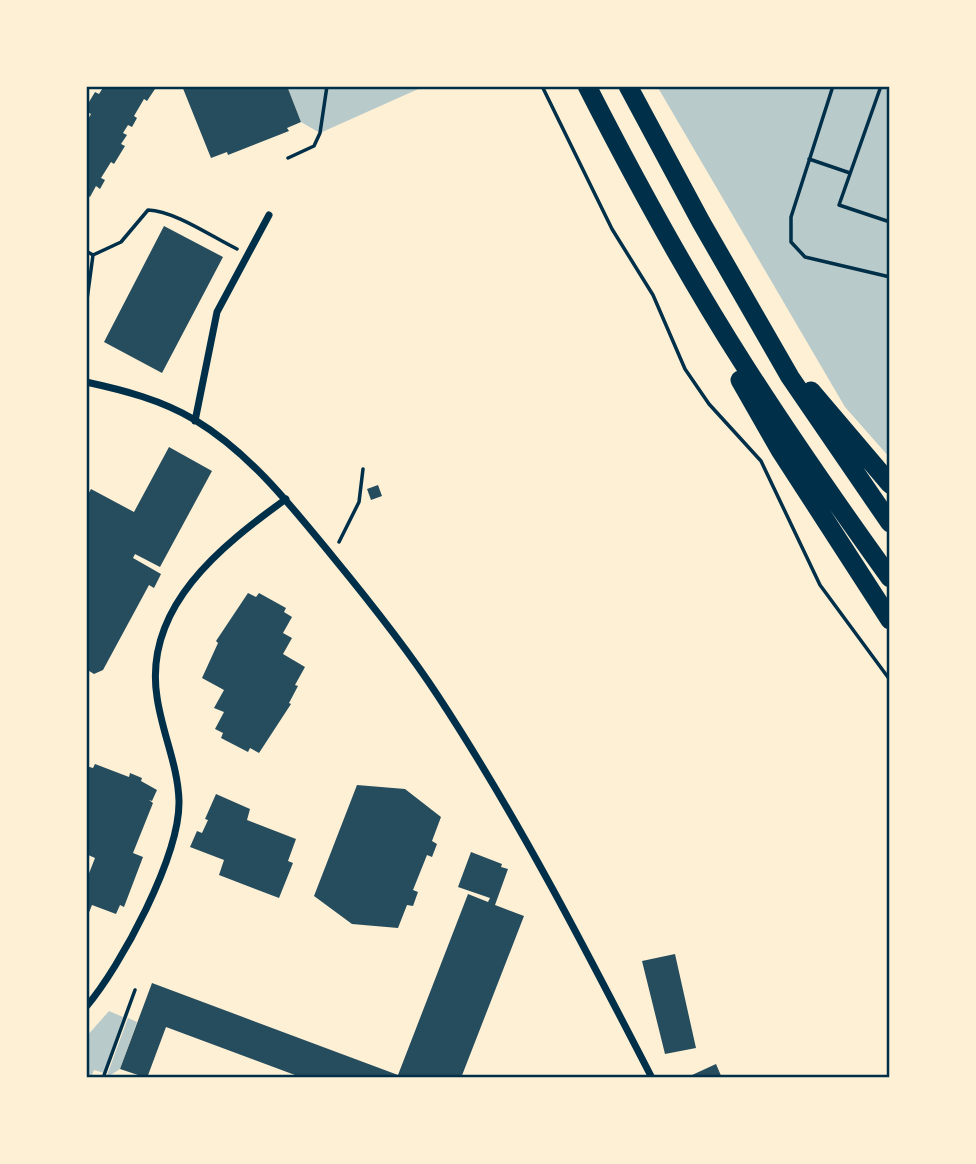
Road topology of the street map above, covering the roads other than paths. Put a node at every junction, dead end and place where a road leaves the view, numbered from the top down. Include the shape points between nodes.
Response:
1 (587, 86) edge
2 (628, 86) edge
3 (269, 215) dead end
4 (688, 272) junction
5 (766, 338) junction
6 (86, 382) edge
7 (195, 421) junction
8 (890, 484) edge
9 (286, 499) junction
10 (890, 523) edge
11 (890, 578) edge
12 (890, 620) edge
13 (86, 1007) edge
14 (652, 1078) edge

1 - 4 highway
2 - 5 highway
3 - 7 street via 217,312
4 - 11 highway via 782,424
4 - 12 highway via 756,409
5 - 8 highway
5 - 10 highway
6 - 7 street via 142,397
7 - 9 street via 239,454
9 - 13 street via 212,559 165,624 155,671 160,718 178,786 175,835 124,951
9 - 14 street via 406,650 472,750 564,906

